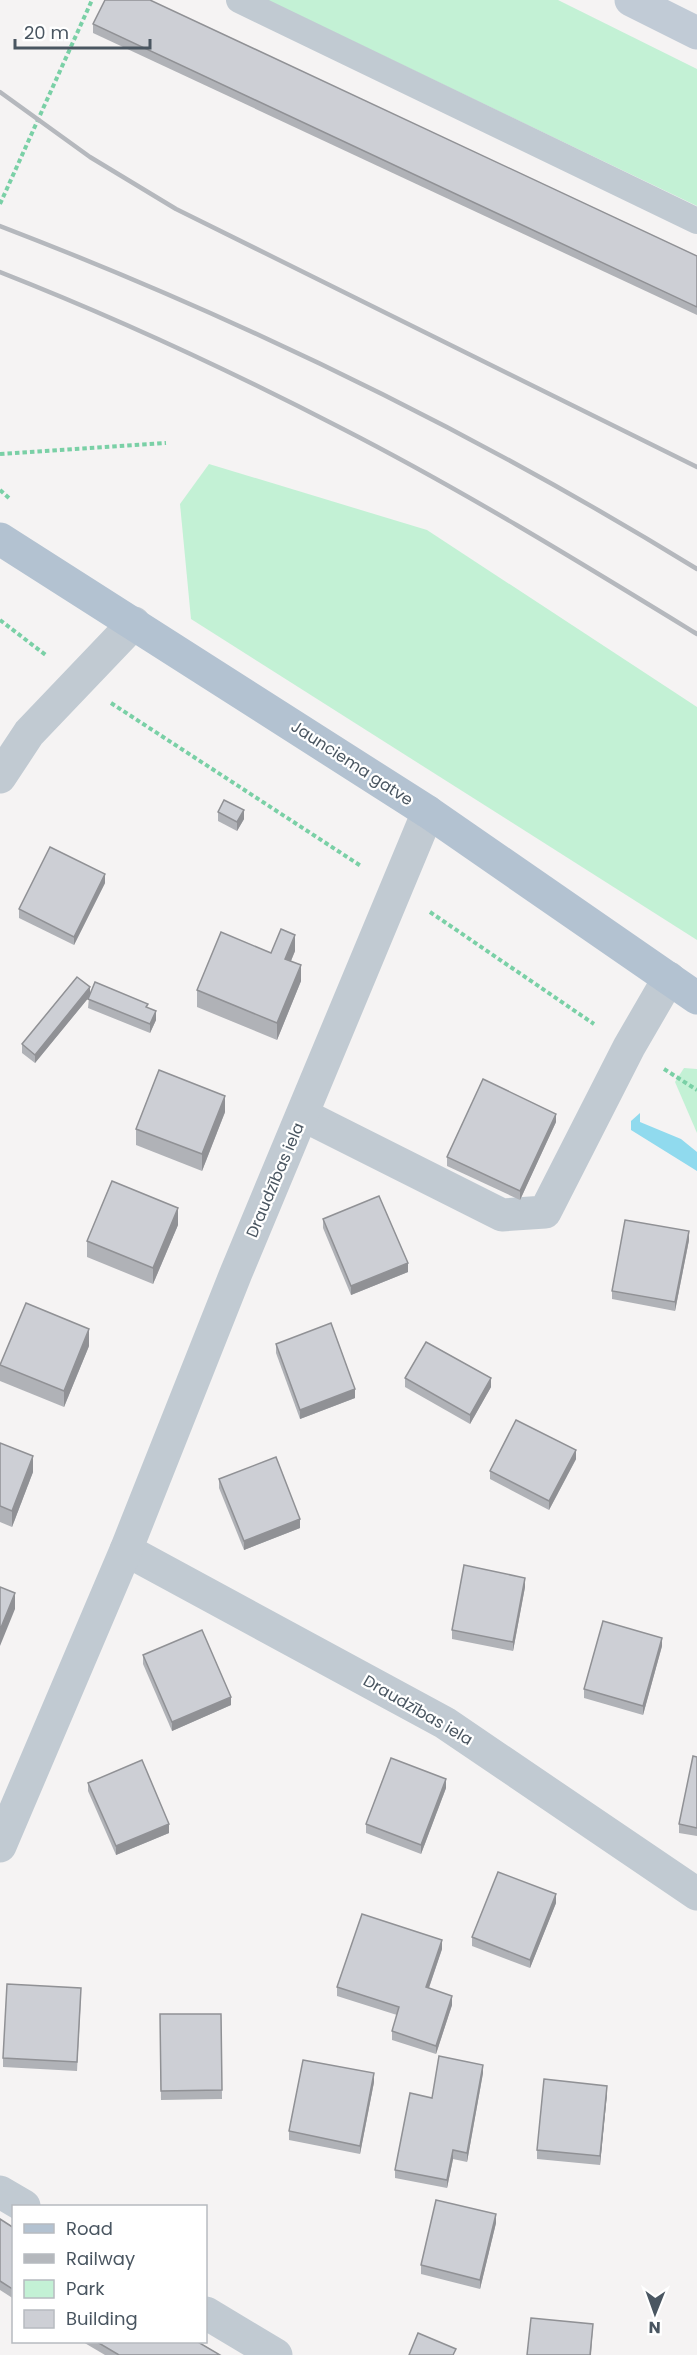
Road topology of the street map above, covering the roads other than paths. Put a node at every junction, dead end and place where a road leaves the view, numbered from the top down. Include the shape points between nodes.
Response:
1 (239, 0) edge
2 (632, 0) edge
3 (697, 33) edge
4 (697, 221) edge
5 (0, 539) edge
6 (134, 623) junction
7 (0, 777) edge
8 (428, 812) junction
9 (669, 978) junction
10 (697, 998) edge
11 (303, 1115) junction
12 (126, 1550) junction
13 (0, 1846) edge
14 (697, 1893) edge
15 (0, 2192) edge
16 (22, 2205) edge
17 (207, 2314) edge
18 (276, 2355) edge

1 - 4 lane
2 - 3 main road
5 - 6 main road, Jaunciema gatve
6 - 7 street via 29,733
6 - 8 main road, Jaunciema gatve
8 - 9 main road, Jaunciema gatve
8 - 11 street, Draudzības iela
9 - 10 main road, Jaunciema gatve
9 - 11 street via 629,1047 545,1212 502,1215
11 - 12 street, Draudzības iela
12 - 13 street, Draudzības iela
12 - 14 street, Draudzības iela via 445,1723
15 - 16 street
17 - 18 street

